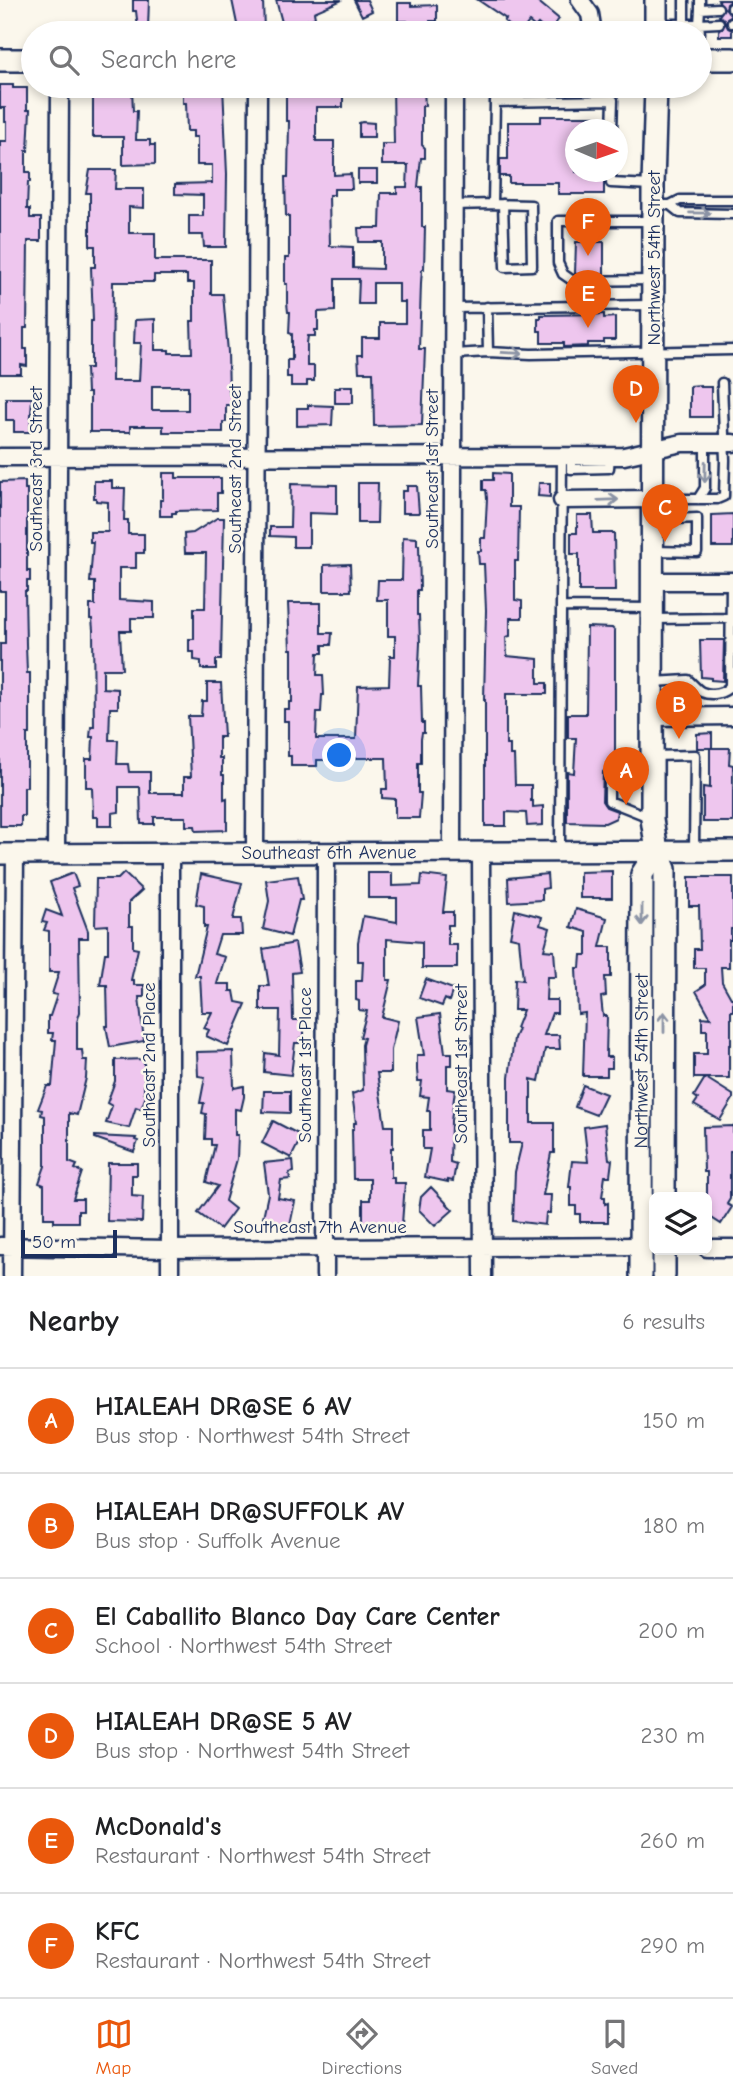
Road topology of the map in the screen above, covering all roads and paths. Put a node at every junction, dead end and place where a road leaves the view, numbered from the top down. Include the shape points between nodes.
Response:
1 (580, 0) edge
2 (656, 0) edge
3 (684, 0) edge
4 (700, 4) edge
5 (714, 6) edge
6 (591, 21) edge
7 (656, 21) edge
8 (684, 21) edge
9 (719, 23) dead end
10 (712, 26) edge
11 (712, 59) edge
12 (733, 59) edge
13 (0, 60) edge
14 (21, 60) edge
15 (60, 98) edge
16 (258, 98) edge
17 (454, 98) edge
18 (495, 98) edge
19 (656, 98) edge
20 (495, 102) junction
21 (612, 119) edge
22 (611, 182) edge
23 (733, 200) edge
24 (498, 204) junction
25 (658, 204) junction
26 (454, 205) junction
27 (733, 214) edge
28 (653, 280) junction
29 (654, 305) junction
30 (487, 307) junction
31 (454, 308) junction
32 (733, 350) edge
33 (488, 352) junction
34 (654, 353) junction
35 (454, 354) junction
36 (722, 383) dead end
37 (705, 443) junction
38 (729, 443) edge
39 (654, 448) junction
40 (453, 456) junction
41 (567, 456) junction
42 (0, 457) edge
43 (57, 457) junction
44 (256, 457) junction
45 (698, 499) junction
46 (562, 500) junction
47 (653, 510) junction
48 (653, 551) junction
49 (653, 581) junction
50 (732, 581) edge
51 (561, 607) junction
52 (653, 613) junction
53 (730, 618) junction
54 (653, 682) junction
55 (733, 716) edge
56 (652, 717) junction
57 (652, 764) junction
58 (652, 819) junction
59 (657, 851) junction
60 (694, 851) junction
61 (733, 851) edge
62 (561, 852) junction
63 (7, 853) edge
64 (56, 853) junction
65 (170, 853) junction
66 (255, 853) junction
67 (326, 853) junction
68 (452, 853) junction
69 (481, 853) junction
70 (642, 1087) junction
71 (650, 1192) edge
72 (664, 1192) edge
73 (6, 1247) edge
74 (641, 1247) junction
75 (325, 1248) junction
76 (483, 1248) junction
77 (712, 1248) edge
78 (733, 1248) edge
79 (169, 1249) junction
80 (664, 1255) edge
81 (12, 1276) edge
82 (170, 1276) edge
83 (325, 1276) edge
84 (482, 1276) edge
85 (641, 1276) edge
86 (664, 1276) edge

1 - 6 street
2 - 7 main road
3 - 8 lane
4 - 5 lane
9 - 10 lane
11 - 12 main road
13 - 14 main road
15 - 43 street, Southeast 3rd Street
16 - 44 street, Southeast 2nd Street
17 - 26 street, Southeast 1st Street
18 - 20 lane
19 - 25 main road, Northwest 54th Street
20 - 21 lane via 612,100
20 - 24 lane
22 - 25 lane
23 - 25 lane
24 - 24 lane via 531,205 532,266 505,267
24 - 26 lane
25 -> 27 lane via 680,213
25 - 28 main road, Northwest 54th Street
25 - 28 lane via 558,221 558,263 573,281
26 - 31 street, Southeast 1st Street
28 - 29 main road, Northwest 54th Street
29 - 30 lane
29 - 34 main road, Northwest 54th Street
30 - 31 lane
30 - 33 lane
31 - 35 street, Southeast 1st Street
32 - 34 lane
33 -> 34 lane
33 - 35 lane
34 - 39 main road, Northwest 54th Street
35 - 40 street, Southeast 1st Street
36 - 38 lane
37 - 38 street
37 - 39 street
37 -> 45 lane via 705,488
38 - 45 lane via 724,495
39 - 41 street via 624,456
39 - 47 main road, Northwest 54th Street
40 - 41 street
40 - 44 street
40 - 68 street, Southeast 1st Street
41 - 46 lane
42 - 43 street
43 - 44 street
43 - 64 street, Southeast 3rd Street
44 - 66 street, Southeast 2nd Street
45 - 47 lane
46 -> 47 street
46 - 51 lane
47 - 48 main road, Northwest 54th Street
47 - 48 lane via 697,518 697,552
48 - 49 main road, Northwest 54th Street
49 - 50 street
49 - 52 main road, Northwest 54th Street
50 - 53 lane
51 - 52 lane
51 - 62 lane
52 - 53 lane
52 - 54 main road, Northwest 54th Street
53 - 54 lane via 728,690 703,693 688,680
54 - 56 main road, Northwest 54th Street
55 - 56 street
56 - 57 main road, Northwest 54th Street
57 - 58 main road, Northwest 54th Street
57 - 58 lane via 609,775 609,801
57 - 60 lane via 695,755
58 - 59 main road, Northwest 54th Street
59 - 60 street, Southeast 6th Avenue
59 - 62 street, Southeast 6th Avenue
59 -> 70 main road, Northwest 54th Street via 642,874
72 -> 59 main road, Northwest 54th Street via 665,869
60 - 61 street, Southeast 6th Avenue
62 - 69 street, Southeast 6th Avenue
63 - 64 street, Southeast 6th Avenue
63 - 73 street
64 - 65 street, Southeast 6th Avenue
65 - 66 street, Southeast 6th Avenue
65 - 79 street, Southeast 2nd Place
66 - 67 street, Southeast 6th Avenue
67 - 68 street, Southeast 6th Avenue
67 - 75 street, Southeast 1st Place
68 - 69 street, Southeast 6th Avenue
69 - 76 street, Southeast 1st Street
70 - 71 main road via 649,1111
70 - 74 main road, Northwest 54th Street
73 - 79 street, Southeast 7th Avenue
73 - 81 street
74 - 76 street, Southeast 7th Avenue
74 - 85 main road, Northwest 54th Street
75 - 76 street, Southeast 7th Avenue
75 - 79 street, Southeast 7th Avenue
75 - 83 street, Southeast 1st Place
76 - 84 street, Southeast 1st Street
77 - 78 street
79 - 82 street, Southeast 2nd Place
80 - 86 main road

